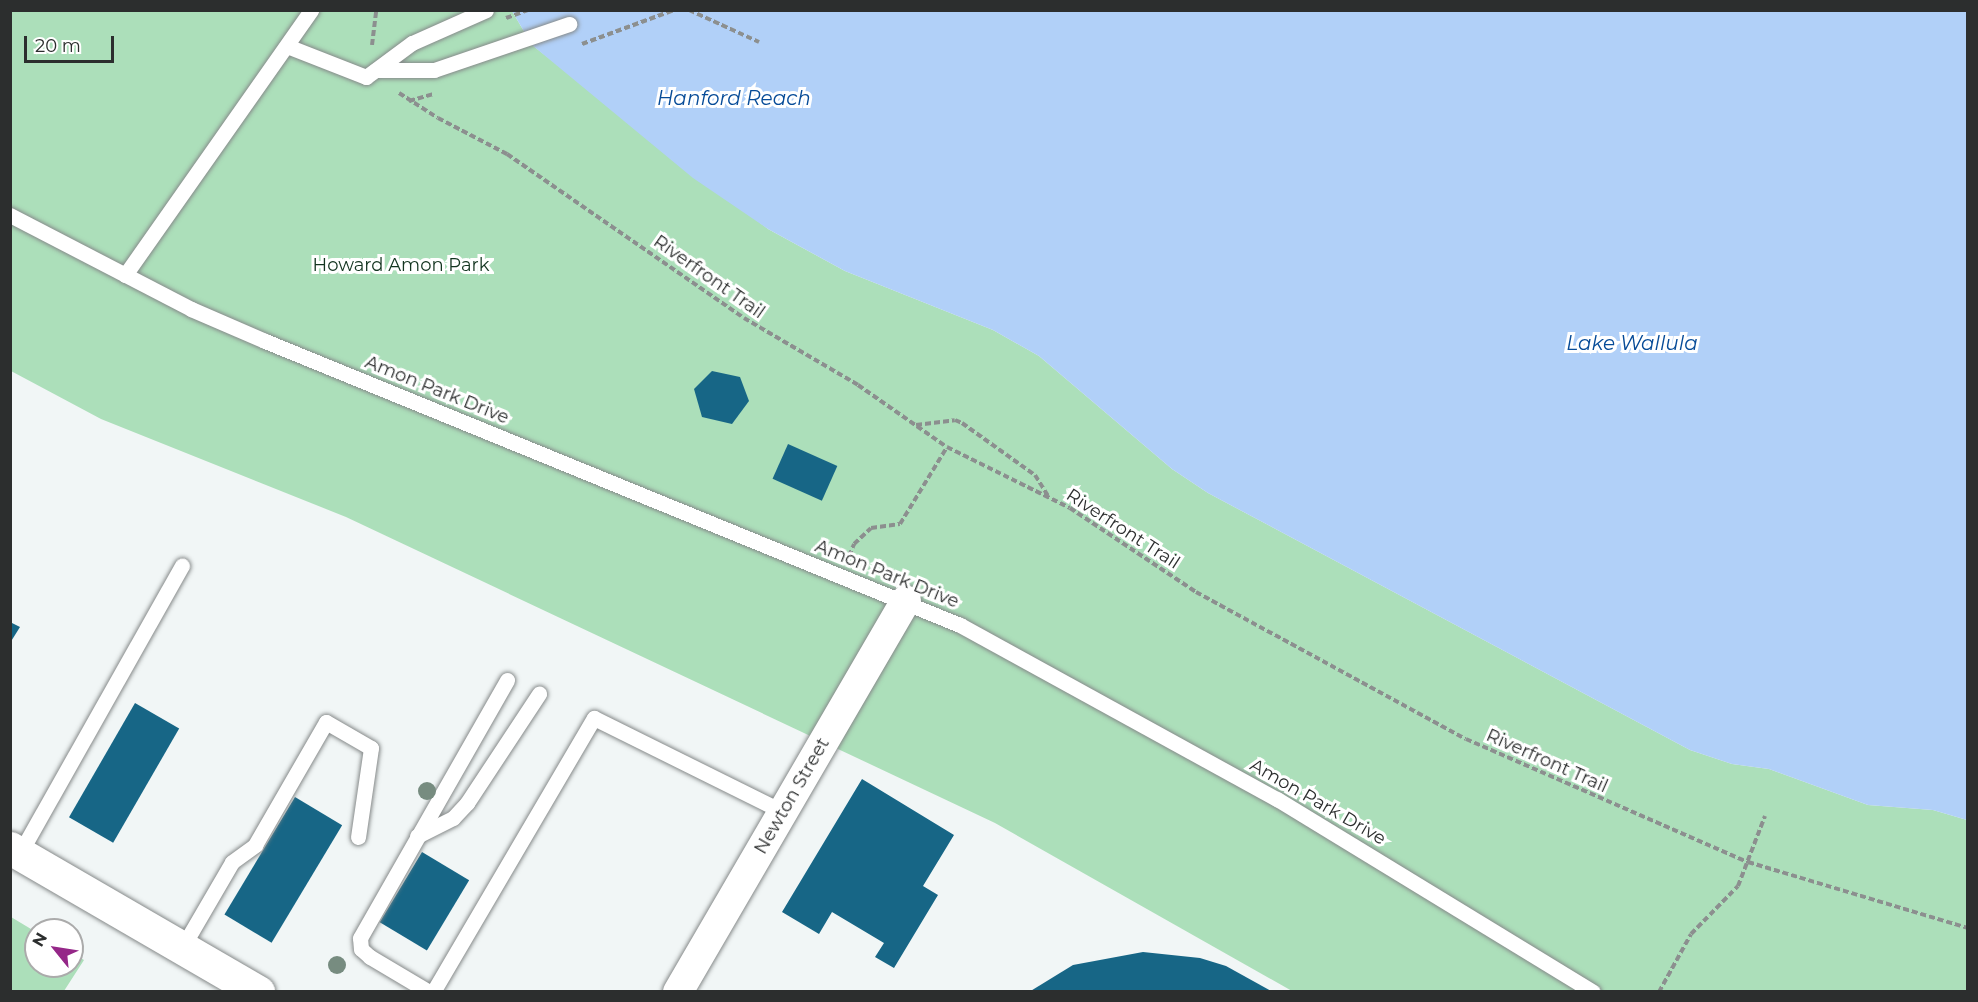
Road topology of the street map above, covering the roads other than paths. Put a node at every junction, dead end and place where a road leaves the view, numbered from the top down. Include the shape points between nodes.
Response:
1 (311, 10) edge
2 (486, 10) edge
3 (569, 24) dead end
4 (287, 46) junction
5 (376, 70) junction
6 (10, 215) edge
7 (125, 275) junction
8 (182, 565) dead end
9 (906, 601) junction
10 (507, 680) dead end
11 (538, 694) dead end
12 (783, 812) junction
13 (417, 836) junction
14 (358, 837) dead end
15 (15, 850) edge
16 (182, 948) junction
17 (258, 992) edge
18 (431, 992) edge
19 (678, 992) edge
20 (1593, 992) edge

1 - 4 lane
2 - 5 lane via 411,42
3 - 5 lane via 434,70
4 - 5 lane via 366,77
4 - 7 lane
6 - 7 lane, Amon Park Drive
7 - 9 lane, Amon Park Drive via 265,341
8 - 15 lane
9 - 12 street, Newton Street
9 - 20 lane, Amon Park Drive via 960,626 1277,799
10 - 13 lane
11 - 13 lane via 467,803 453,818
12 - 18 lane via 594,718
12 - 19 street, Newton Street
13 - 18 lane via 360,938 361,949 370,957
14 - 16 lane via 370,748 327,722 255,845 232,862
15 - 16 main road
16 - 17 main road

